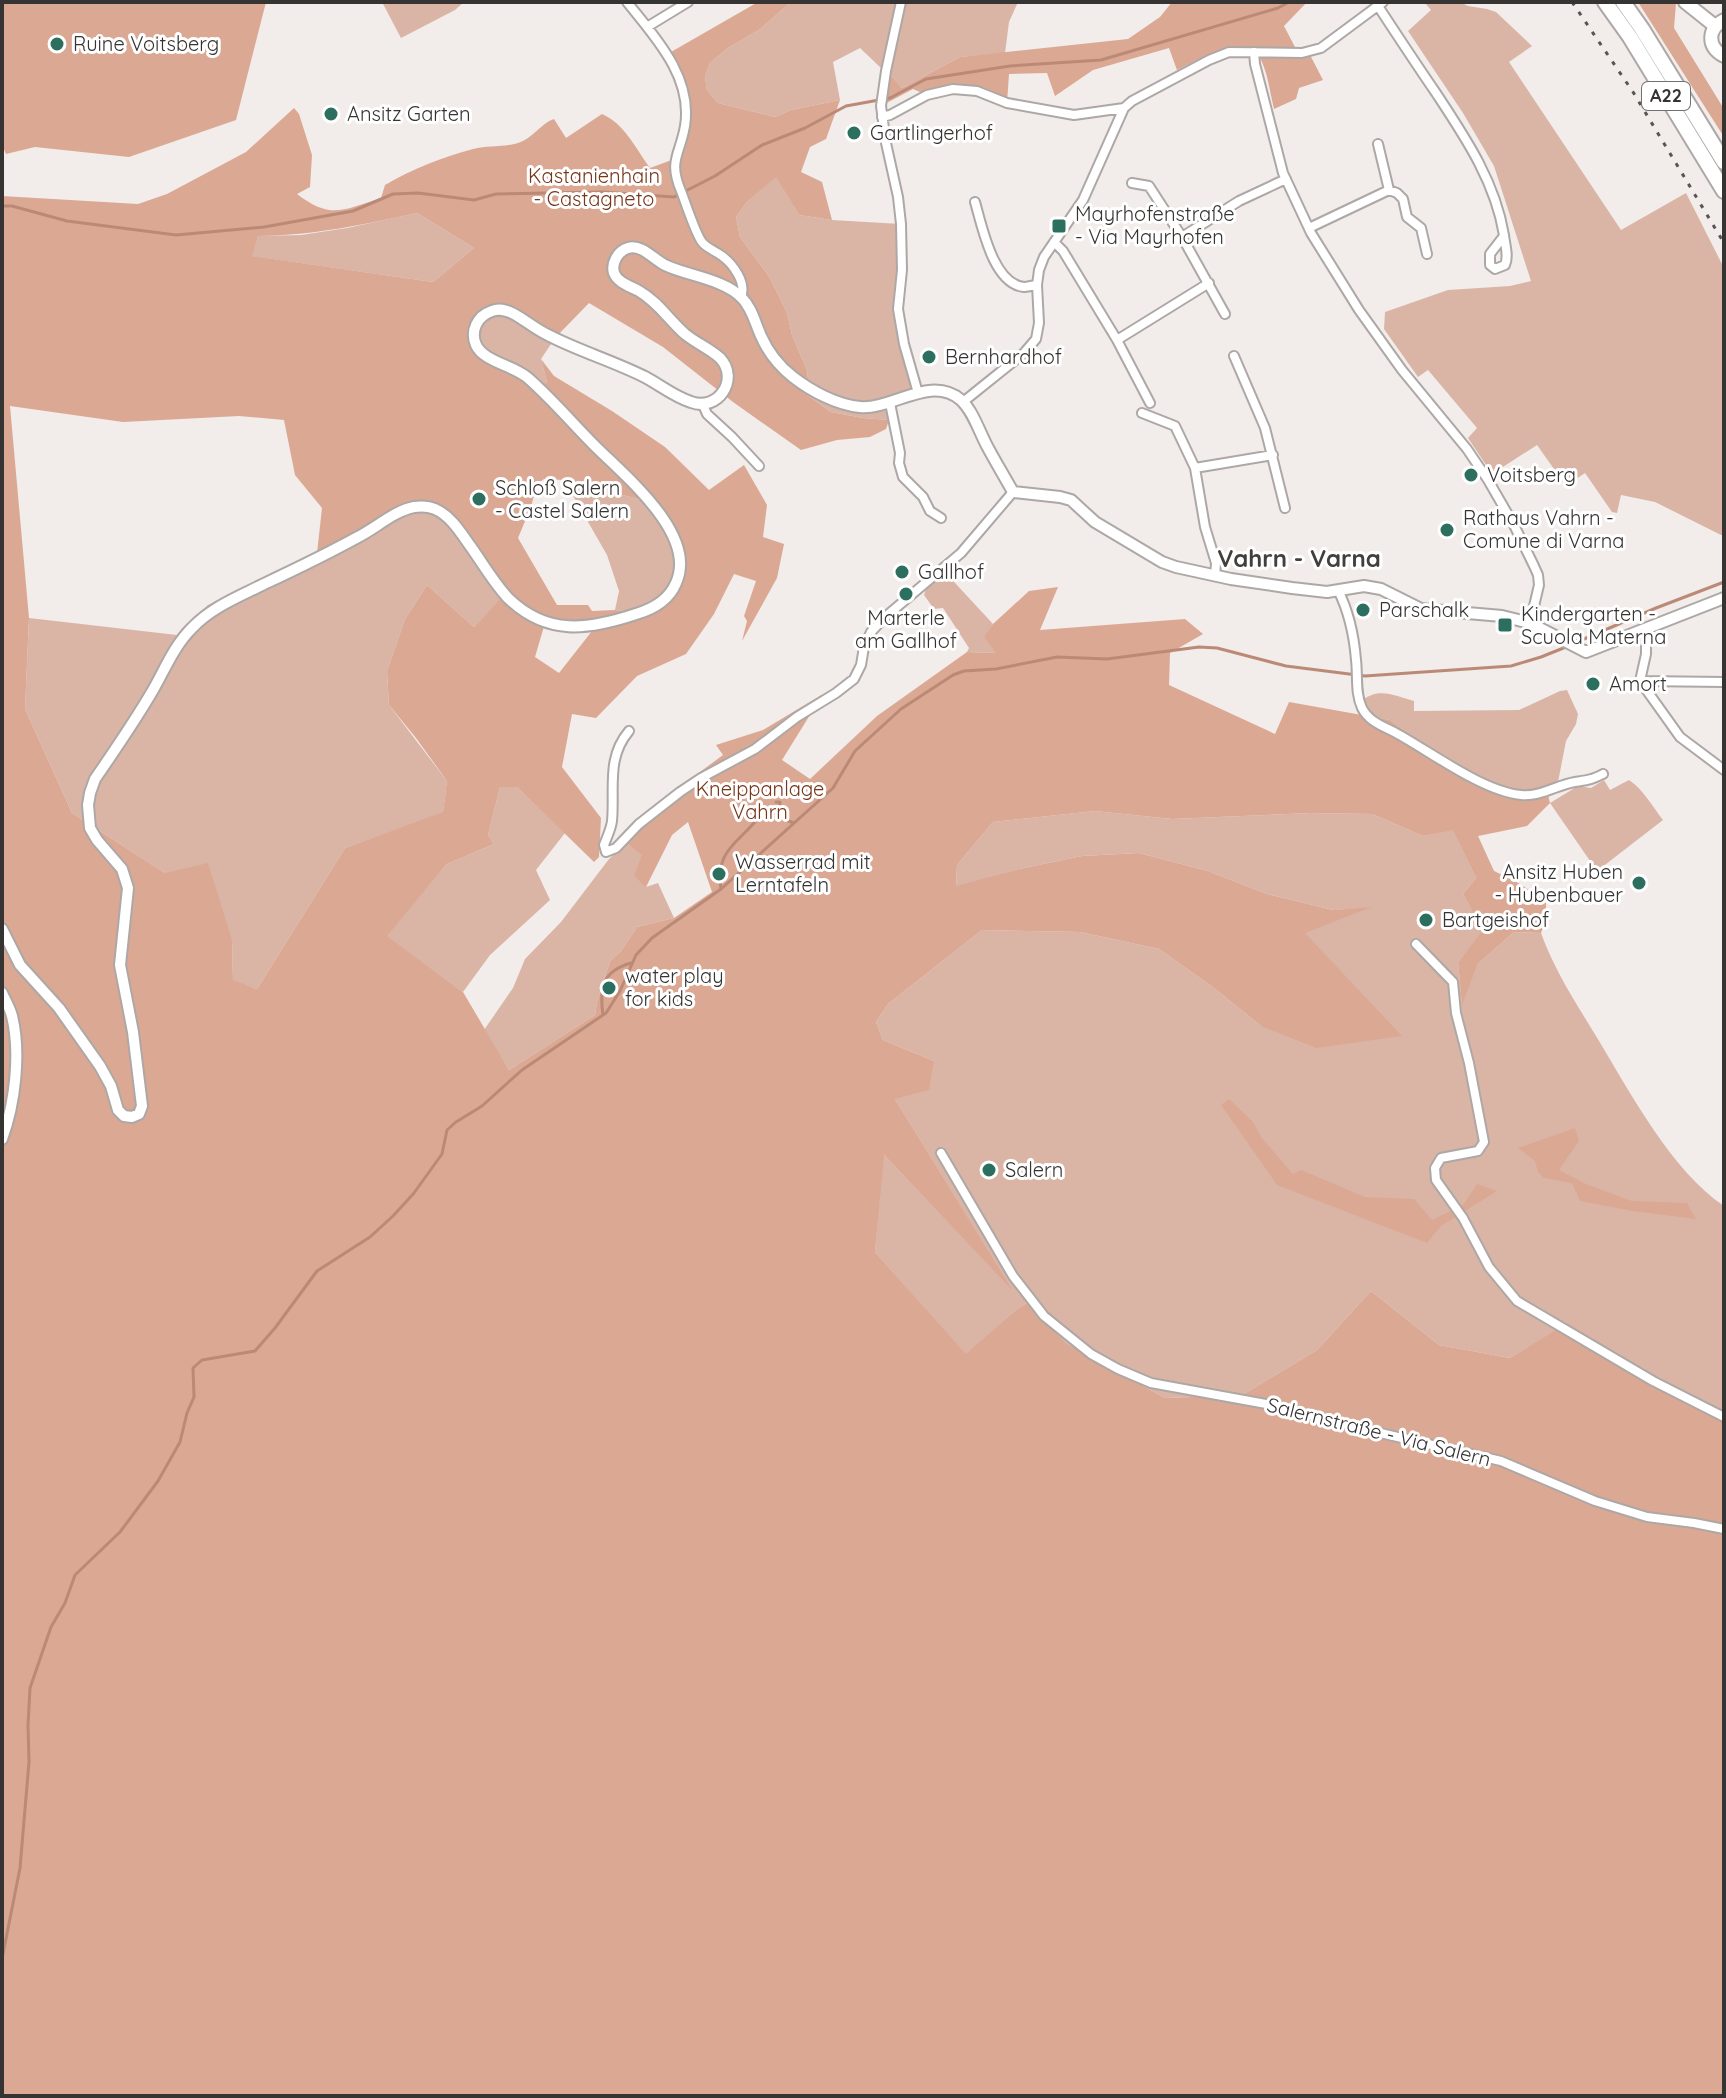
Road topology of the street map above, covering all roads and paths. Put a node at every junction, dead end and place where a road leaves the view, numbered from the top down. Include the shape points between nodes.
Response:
1 (627, 2) edge
2 (688, 2) edge
3 (901, 2) edge
4 (1605, 2) edge
5 (1623, 2) edge
6 (1685, 2) edge
7 (1380, 4) edge
8 (1720, 23) edge
9 (647, 27) junction
10 (1254, 52) junction
11 (1724, 56) edge
12 (1124, 108) junction
13 (882, 117) junction
14 (1378, 144) dead end
15 (1724, 162) edge
16 (1286, 179) junction
17 (1132, 183) dead end
18 (1389, 190) junction
19 (1724, 191) edge
20 (975, 202) dead end
21 (1309, 228) junction
22 (1504, 236) dead end
23 (1182, 237) junction
24 (1054, 242) junction
25 (1427, 254) dead end
26 (1209, 283) junction
27 (1037, 285) junction
28 (741, 297) junction
29 (1225, 314) dead end
30 (1117, 340) junction
31 (1234, 356) dead end
32 (918, 393) junction
33 (963, 402) junction
34 (890, 403) junction
35 (1150, 403) dead end
36 (703, 405) junction
37 (1142, 413) dead end
38 (1273, 455) junction
39 (759, 466) dead end
40 (1195, 468) junction
41 (1013, 492) junction
42 (1285, 508) dead end
43 (941, 518) dead end
44 (1215, 576) junction
45 (1338, 590) junction
46 (1724, 598) edge
47 (1530, 623) junction
48 (1646, 629) junction
49 (1640, 681) junction
50 (1724, 682) edge
51 (629, 731) dead end
52 (1724, 770) edge
53 (1603, 774) dead end
54 (2, 929) edge
55 (1416, 944) dead end
56 (2, 993) edge
57 (2, 1139) edge
58 (941, 1153) dead end
59 (1724, 1417) edge
60 (1724, 1529) edge

1 - 9 street
2 - 9 street
3 - 13 street
4 - 19 highway, A22
5 - 15 highway, A22
6 - 8 main road
7 - 10 street via 1321,48
7 - 22 street via 1469,142
8 - 11 main road via 1711,42
9 - 28 street via 666,52 684,92 685,128 674,168 679,185 702,242 726,258 743,283
10 - 12 street via 1229,52 1209,60
10 - 16 street
12 - 13 street via 1074,115 953,89
12 - 24 street via 1083,200
13 - 32 street via 901,224 898,309
14 - 18 street
16 - 21 street
16 - 23 street
17 - 23 street via 1149,186
18 - 21 street
18 - 25 street via 1403,199 1407,217 1421,228
20 - 27 street via 1003,274 1025,287
21 - 47 street via 1358,309 1467,449 1514,525 1538,575
23 - 26 street
24 - 27 street
24 - 30 street
26 - 29 street
26 - 30 street
27 - 33 street via 1036,339
28 - 34 street via 764,344 796,379 855,407
28 - 36 street via 660,263 638,248 622,251 613,265 622,283 650,298 688,337 724,363 726,388
30 - 35 street
31 - 38 street
32 - 33 street via 945,391
32 - 34 street
33 - 41 street
34 - 43 street via 903,477
36 - 39 street
36 - 54 street via 545,334 507,311 489,312 474,327 475,342 484,355 524,374 669,527 681,563 669,596 642,613 597,626 545,622 505,595 444,515 416,506 207,614 180,643 90,793 90,828 122,869 128,888 120,965 137,1061 139,1114 124,1116 118,1110 100,1066 20,965
37 - 40 street via 1175,426
38 - 40 street
38 - 42 street
40 - 44 street
41 - 44 street via 1071,500 1095,522 1162,562
41 - 51 street via 961,553 871,632 854,679 755,749 680,792 606,852 614,757
44 - 45 street
45 - 47 street via 1364,586 1421,609
45 - 53 street via 1347,609 1357,693 1373,721 1503,791 1542,793
46 - 48 street
47 - 48 street via 1586,652
48 - 49 street
49 - 50 street
49 - 52 street via 1680,737
55 - 59 street via 1453,982 1484,1142 1478,1151 1441,1158 1436,1180 1489,1267 1517,1301
56 - 57 street via 12,1015 16,1058
58 - 60 street, Salernstraße - Via Salern via 999,1254 1044,1316 1118,1369 1151,1383 1272,1405 1501,1461 1647,1517

